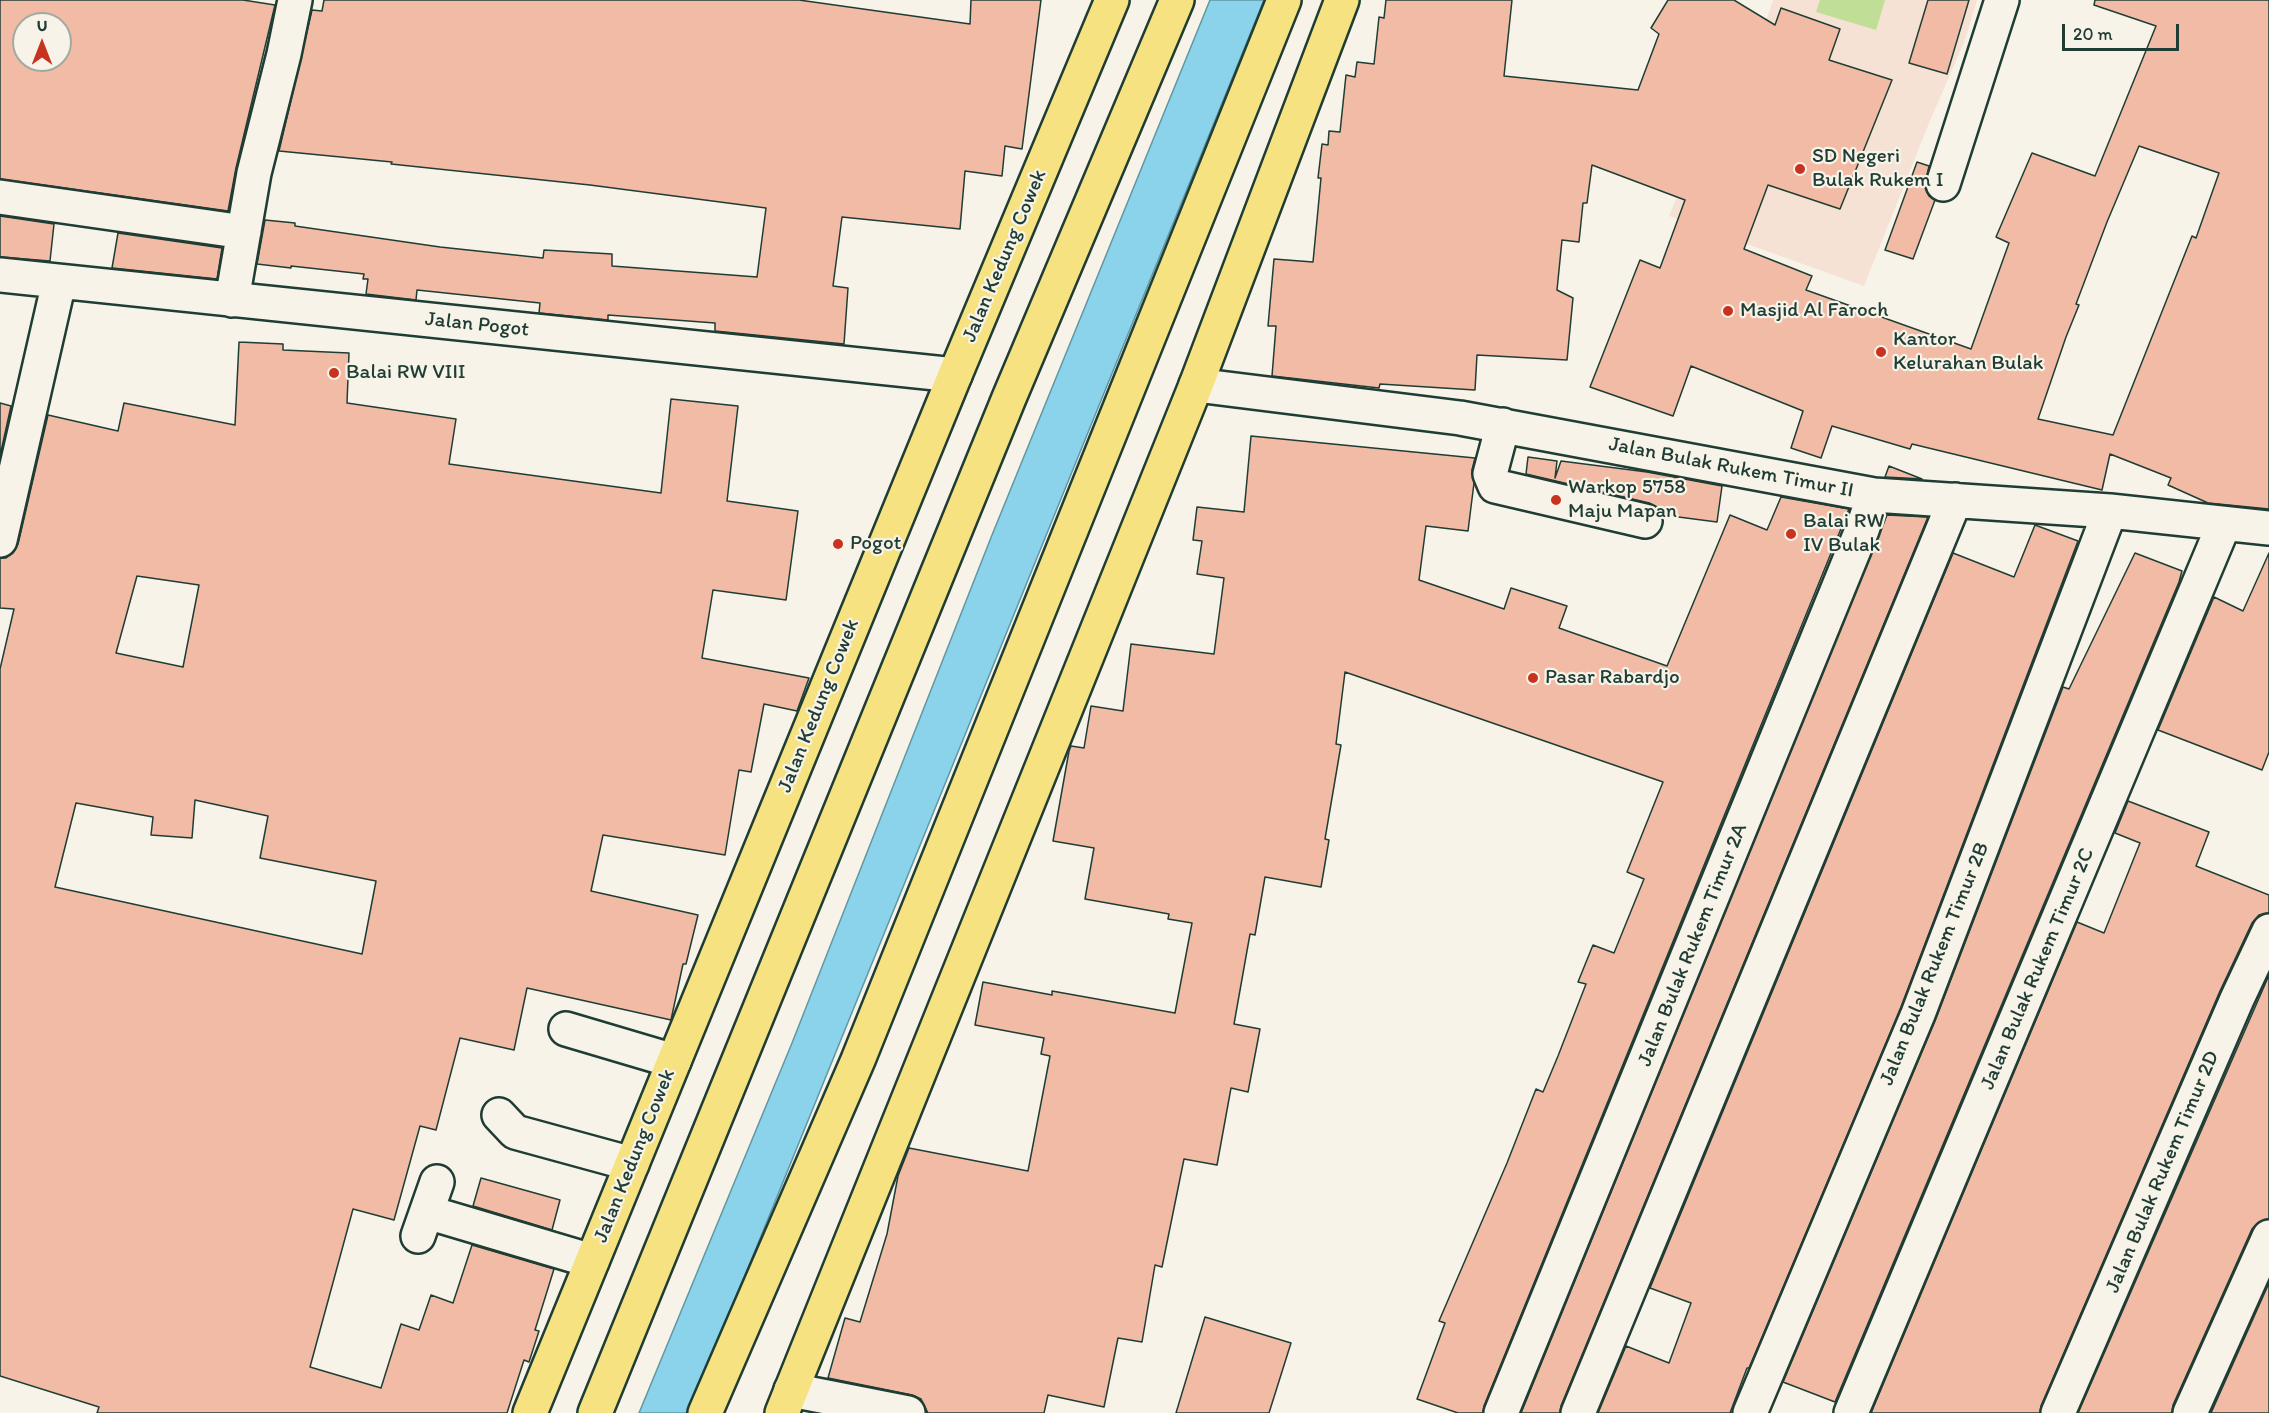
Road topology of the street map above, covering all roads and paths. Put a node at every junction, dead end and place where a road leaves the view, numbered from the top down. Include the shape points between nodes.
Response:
1 (295, 0) edge
2 (1112, 0) edge
3 (1177, 0) edge
4 (1284, 0) edge
5 (1342, 0) edge
6 (2002, 0) edge
7 (1943, 184) dead end
8 (0, 198) edge
9 (244, 232) junction
10 (0, 275) edge
11 (59, 282) junction
12 (232, 300) junction
13 (955, 375) junction
14 (1196, 385) junction
15 (1503, 425) junction
16 (1874, 495) junction
17 (1955, 501) junction
18 (2109, 512) junction
19 (1645, 521) dead end
20 (2224, 524) junction
21 (2269, 528) edge
22 (0, 540) edge
23 (2269, 931) edge
24 (566, 1029) dead end
25 (674, 1061) junction
26 (499, 1115) dead end
27 (632, 1164) junction
28 (437, 1182) dead end
29 (2269, 1237) edge
30 (592, 1261) junction
31 (786, 1402) edge
32 (1505, 1403) edge
33 (530, 1413) edge
34 (595, 1413) edge
35 (705, 1413) edge
36 (908, 1413) edge
37 (1578, 1413) edge
38 (1750, 1413) edge
39 (1851, 1413) edge
40 (2058, 1413) edge
41 (2190, 1413) edge

1 - 9 street
2 - 13 main road, Jalan Kedung Cowek
3 - 34 main road via 1009,398
4 - 35 main road via 858,1060
5 - 14 main road
6 - 7 street
8 - 9 street
9 - 12 street
10 - 11 street, Jalan Pogot
11 - 12 street, Jalan Pogot
11 - 22 street
12 - 13 street, Jalan Pogot
13 - 25 main road, Jalan Kedung Cowek
14 - 15 street, Jalan Bulak Rukem Timur II
14 - 31 main road
15 - 16 street, Jalan Bulak Rukem Timur II
15 - 19 street via 1490,474 1495,486
16 - 17 street, Jalan Bulak Rukem Timur II
16 - 32 street, Jalan Bulak Rukem Timur 2A
17 - 18 street, Jalan Bulak Rukem Timur II
17 - 37 street
18 - 20 street, Jalan Bulak Rukem Timur II
18 - 38 street, Jalan Bulak Rukem Timur 2B via 1918,1014
20 - 21 street, Jalan Bulak Rukem Timur II
20 - 39 street, Jalan Bulak Rukem Timur 2C
23 - 40 street, Jalan Bulak Rukem Timur 2D
24 - 25 street
25 - 27 main road, Jalan Kedung Cowek
26 - 27 street via 515,1132
27 - 30 main road, Jalan Kedung Cowek
28 - 30 street via 422,1224
29 - 41 street
30 - 33 main road, Jalan Kedung Cowek
31 - 36 street

